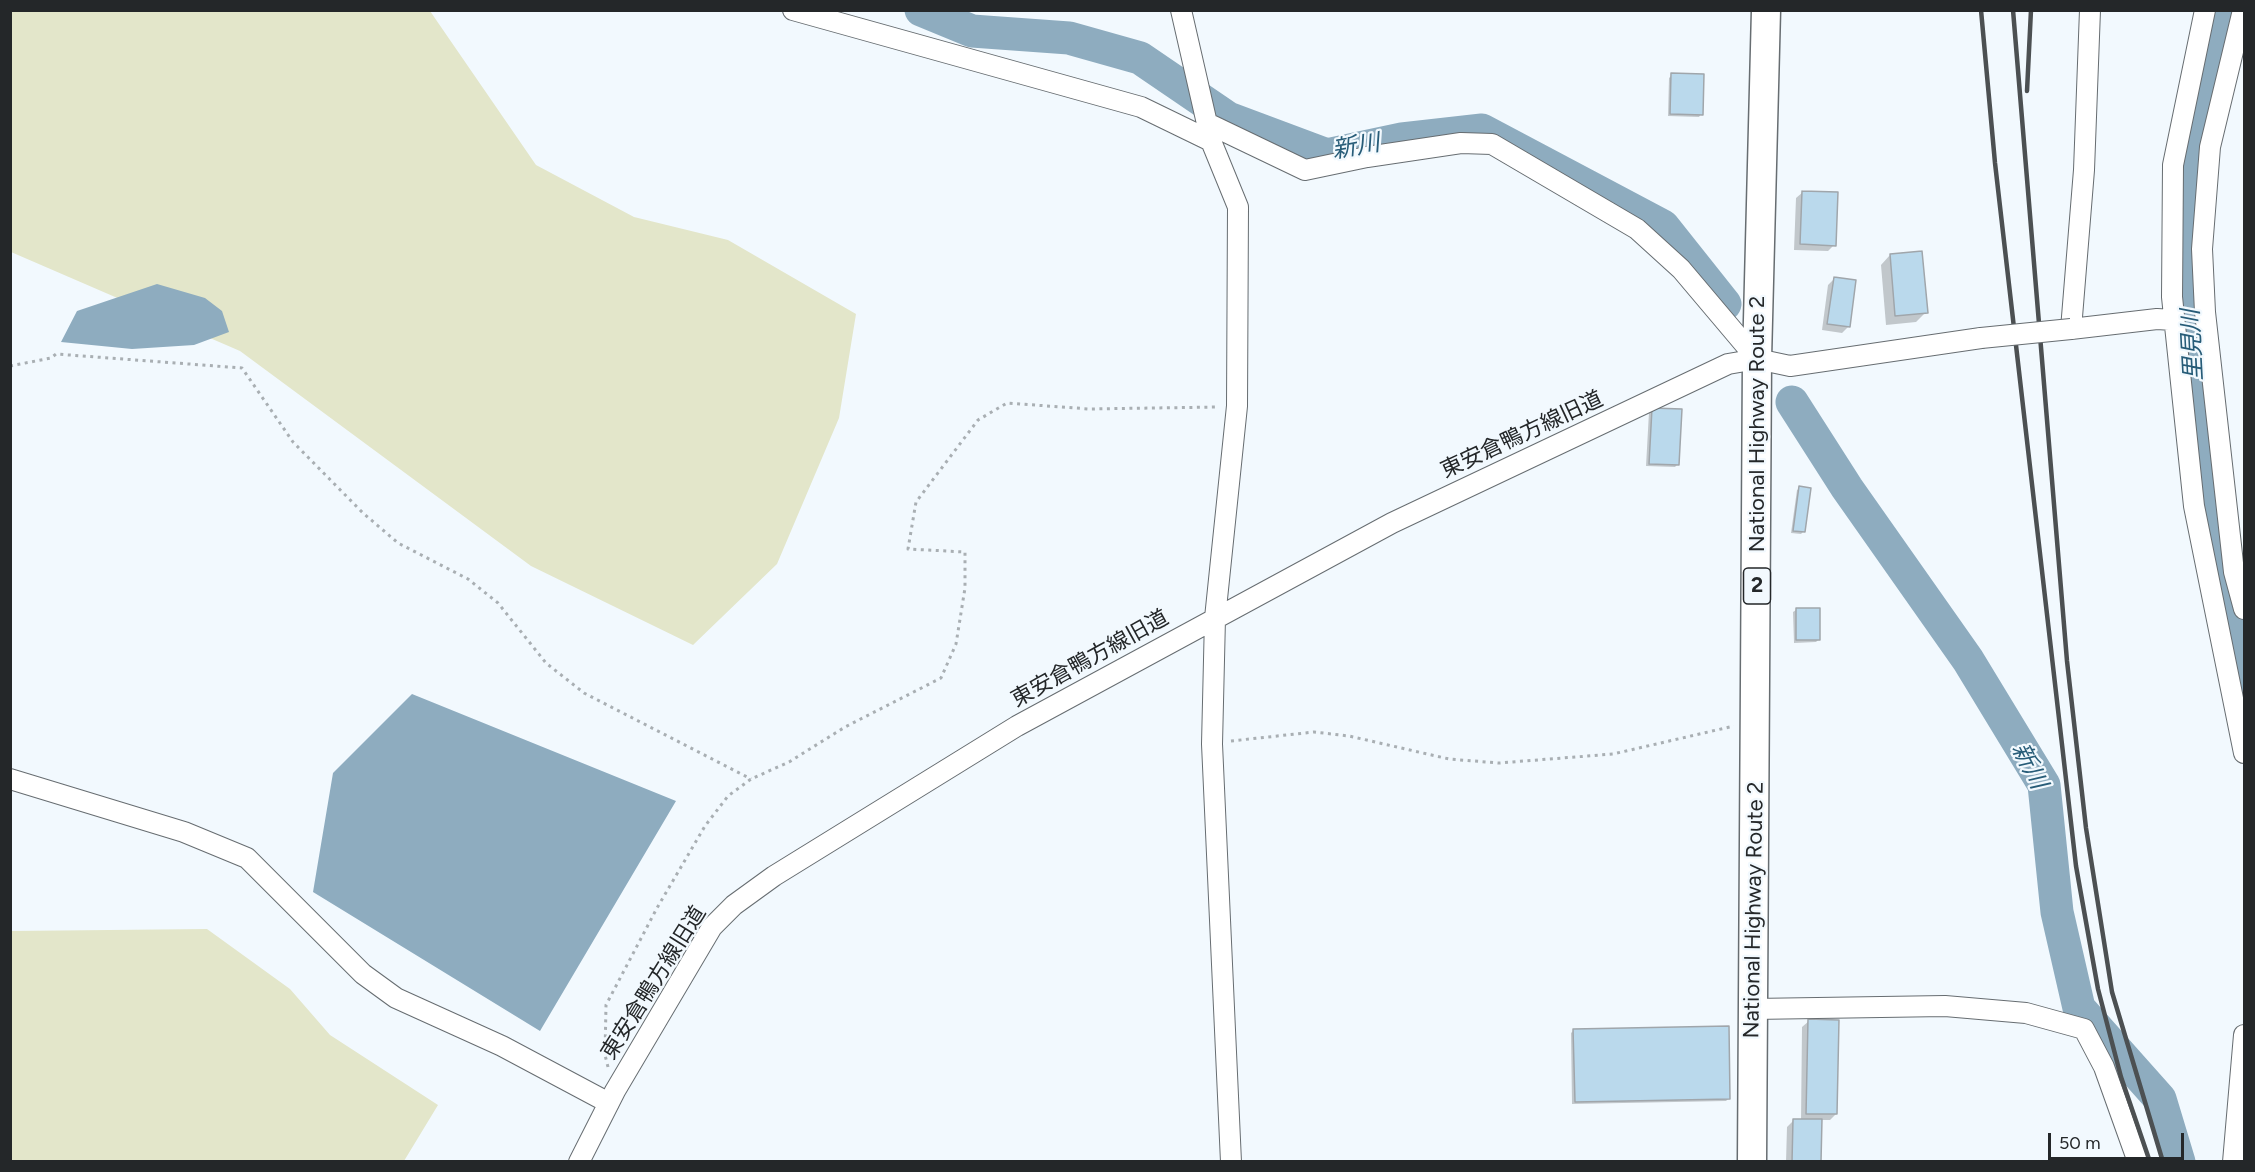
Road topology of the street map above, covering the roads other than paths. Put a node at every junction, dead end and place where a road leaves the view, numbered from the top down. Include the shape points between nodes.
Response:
1 (794, 10) edge
2 (1181, 10) edge
3 (1766, 10) edge
4 (2090, 10) edge
5 (2205, 10) edge
6 (2243, 10) edge
7 (1210, 132) junction
8 (2173, 320) junction
9 (2071, 328) junction
10 (1757, 359) junction
11 (2244, 609) edge
12 (1215, 618) junction
13 (2244, 753) edge
14 (10, 779) edge
15 (1753, 1009) junction
16 (2244, 1035) edge
17 (612, 1097) junction
18 (579, 1161) edge
19 (1231, 1161) edge
20 (1752, 1161) edge
21 (2138, 1161) edge
22 (2233, 1161) edge

1 - 7 street via 1141,107
2 - 7 street
3 - 10 highway, National Highway Route 2 / 2
4 - 9 street via 2084,170
5 - 8 street via 2173,165
6 - 11 street via 2210,147 2202,249 2205,312 2234,572
7 - 10 street via 1305,170 1461,143 1492,144 1637,229 1681,269
7 - 12 street via 1238,207 1238,406
8 - 9 street
8 - 13 street via 2194,506
9 - 10 street, bridge via 1790,366
10 - 12 street, 東安倉鴨方線旧道 via 1728,364 1392,523
10 - 15 highway, National Highway Route 2 / 2
12 - 17 street, 東安倉鴨方線旧道 via 1017,726 774,876 734,905 712,927
12 - 19 street via 1212,744
14 - 17 street via 184,832 247,858 363,974 396,998
15 - 20 highway, National Highway Route 2 / 2
15 - 21 street via 1945,1006 2026,1013 2084,1029 2104,1067
16 - 22 street
17 - 18 street, 東安倉鴨方線旧道

